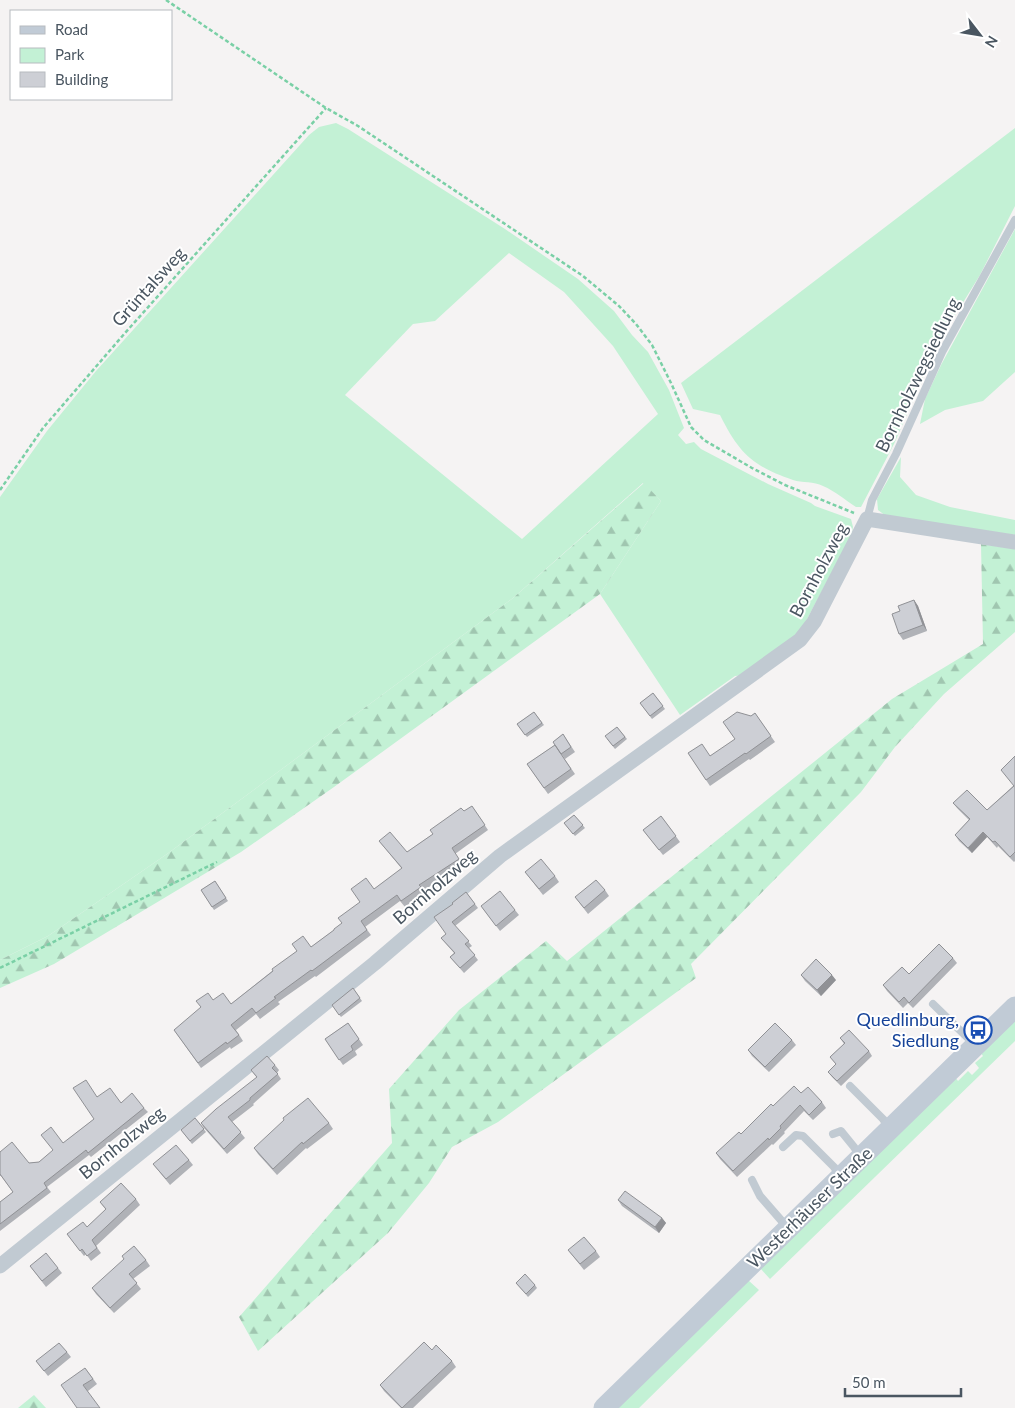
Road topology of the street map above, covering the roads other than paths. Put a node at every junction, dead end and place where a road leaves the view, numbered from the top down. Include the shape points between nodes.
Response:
1 (1015, 220) edge
2 (867, 519) junction
3 (1015, 542) edge
4 (933, 1004) dead end
5 (1015, 1007) edge
6 (975, 1046) junction
7 (850, 1086) dead end
8 (890, 1129) junction
9 (833, 1134) dead end
10 (783, 1147) dead end
11 (861, 1158) junction
12 (842, 1176) junction
13 (752, 1180) dead end
14 (789, 1228) junction
15 (0, 1266) edge
16 (604, 1408) edge

1 - 2 lane, Bornholzwegsiedlung via 942,352 872,500
2 - 3 street
2 - 15 street, Bornholzweg via 814,622 800,640 500,856 375,963
4 - 6 lane
5 - 6 main road, Westerhäuser Straße
6 - 8 main road, Westerhäuser Straße
7 - 8 lane
8 - 11 main road, Westerhäuser Straße
9 - 11 lane via 841,1131
10 - 12 lane via 796,1135 803,1136
11 - 12 main road, Westerhäuser Straße
12 - 14 main road, Westerhäuser Straße
13 - 14 lane via 760,1196
14 - 16 main road, Westerhäuser Straße

